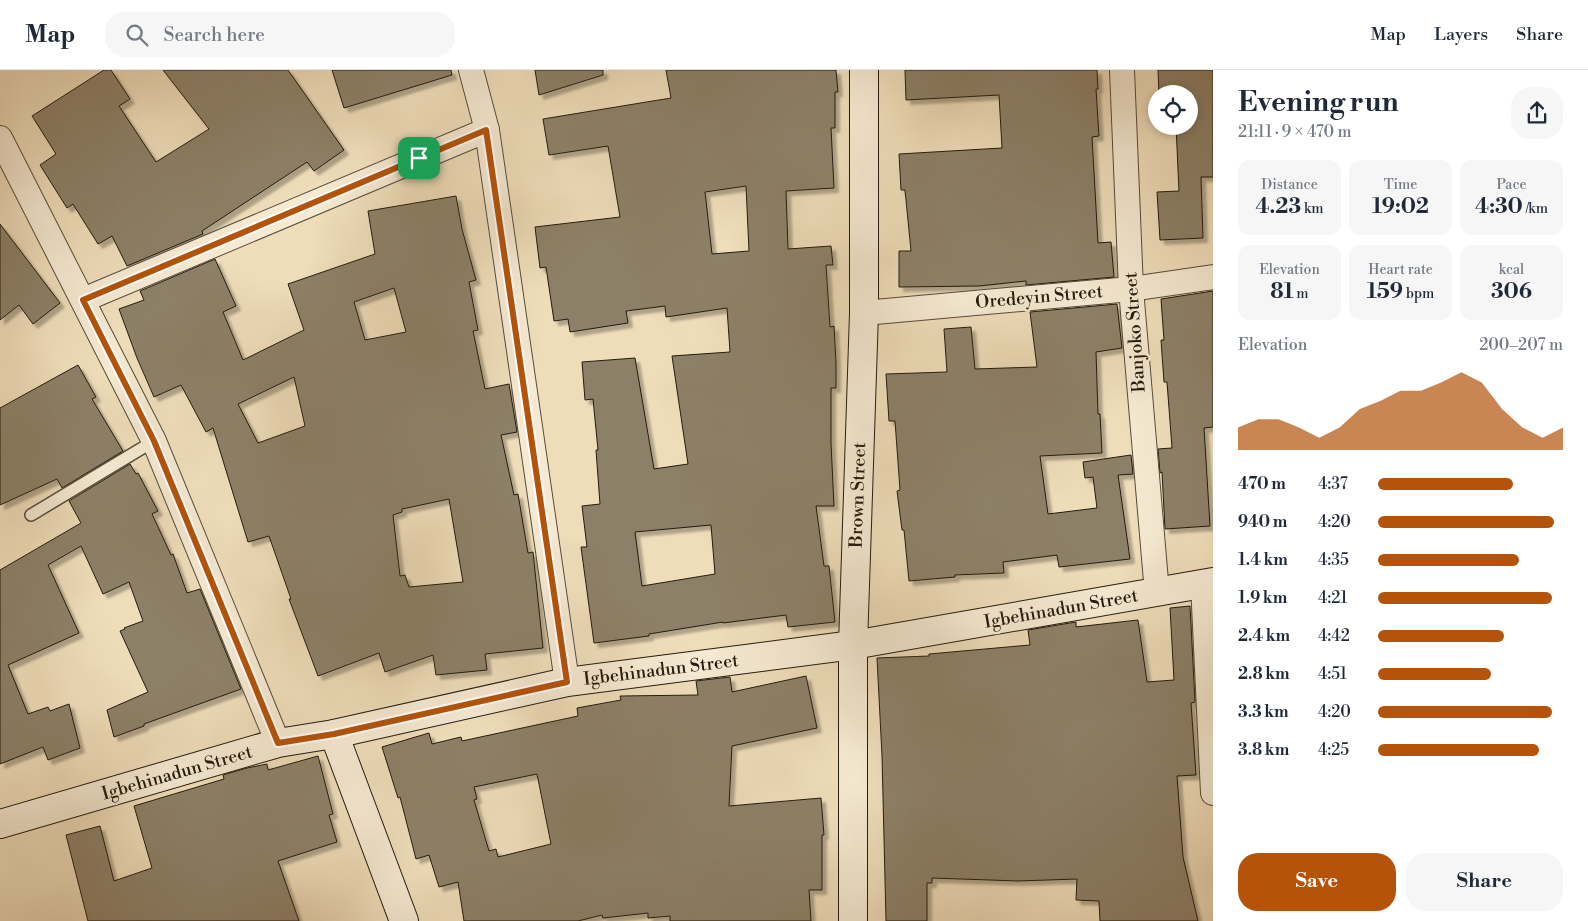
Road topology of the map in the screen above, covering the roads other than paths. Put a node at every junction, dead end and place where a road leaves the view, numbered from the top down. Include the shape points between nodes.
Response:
1 (471, 70) edge
2 (864, 70) edge
3 (1122, 70) edge
4 (486, 130) junction
5 (0, 138) edge
6 (1213, 277) edge
7 (1131, 289) junction
8 (83, 300) junction
9 (864, 312) junction
10 (154, 441) junction
11 (31, 515) dead end
12 (1208, 583) edge
13 (1157, 593) junction
14 (853, 645) junction
15 (567, 682) junction
16 (334, 734) junction
17 (278, 743) junction
18 (1213, 793) edge
19 (0, 824) edge
20 (404, 921) edge
21 (853, 921) edge

1 - 4 street
2 - 9 street, Brown Street
3 - 7 street, Banjoko Street
4 - 8 street
4 - 15 street
5 - 8 street
6 - 7 street, Oredeyin Street
7 - 9 street, Oredeyin Street
7 - 13 street, Banjoko Street
8 - 10 street
9 - 14 street, Brown Street
10 - 11 lane
10 - 17 street
12 - 13 street, Igbehinadun Street
12 - 18 street
13 - 14 street, Igbehinadun Street
14 - 15 street, Igbehinadun Street
14 - 21 street, Brown Street
15 - 16 street, Igbehinadun Street
16 - 17 street, Igbehinadun Street
16 - 20 street
17 - 19 street, Igbehinadun Street

